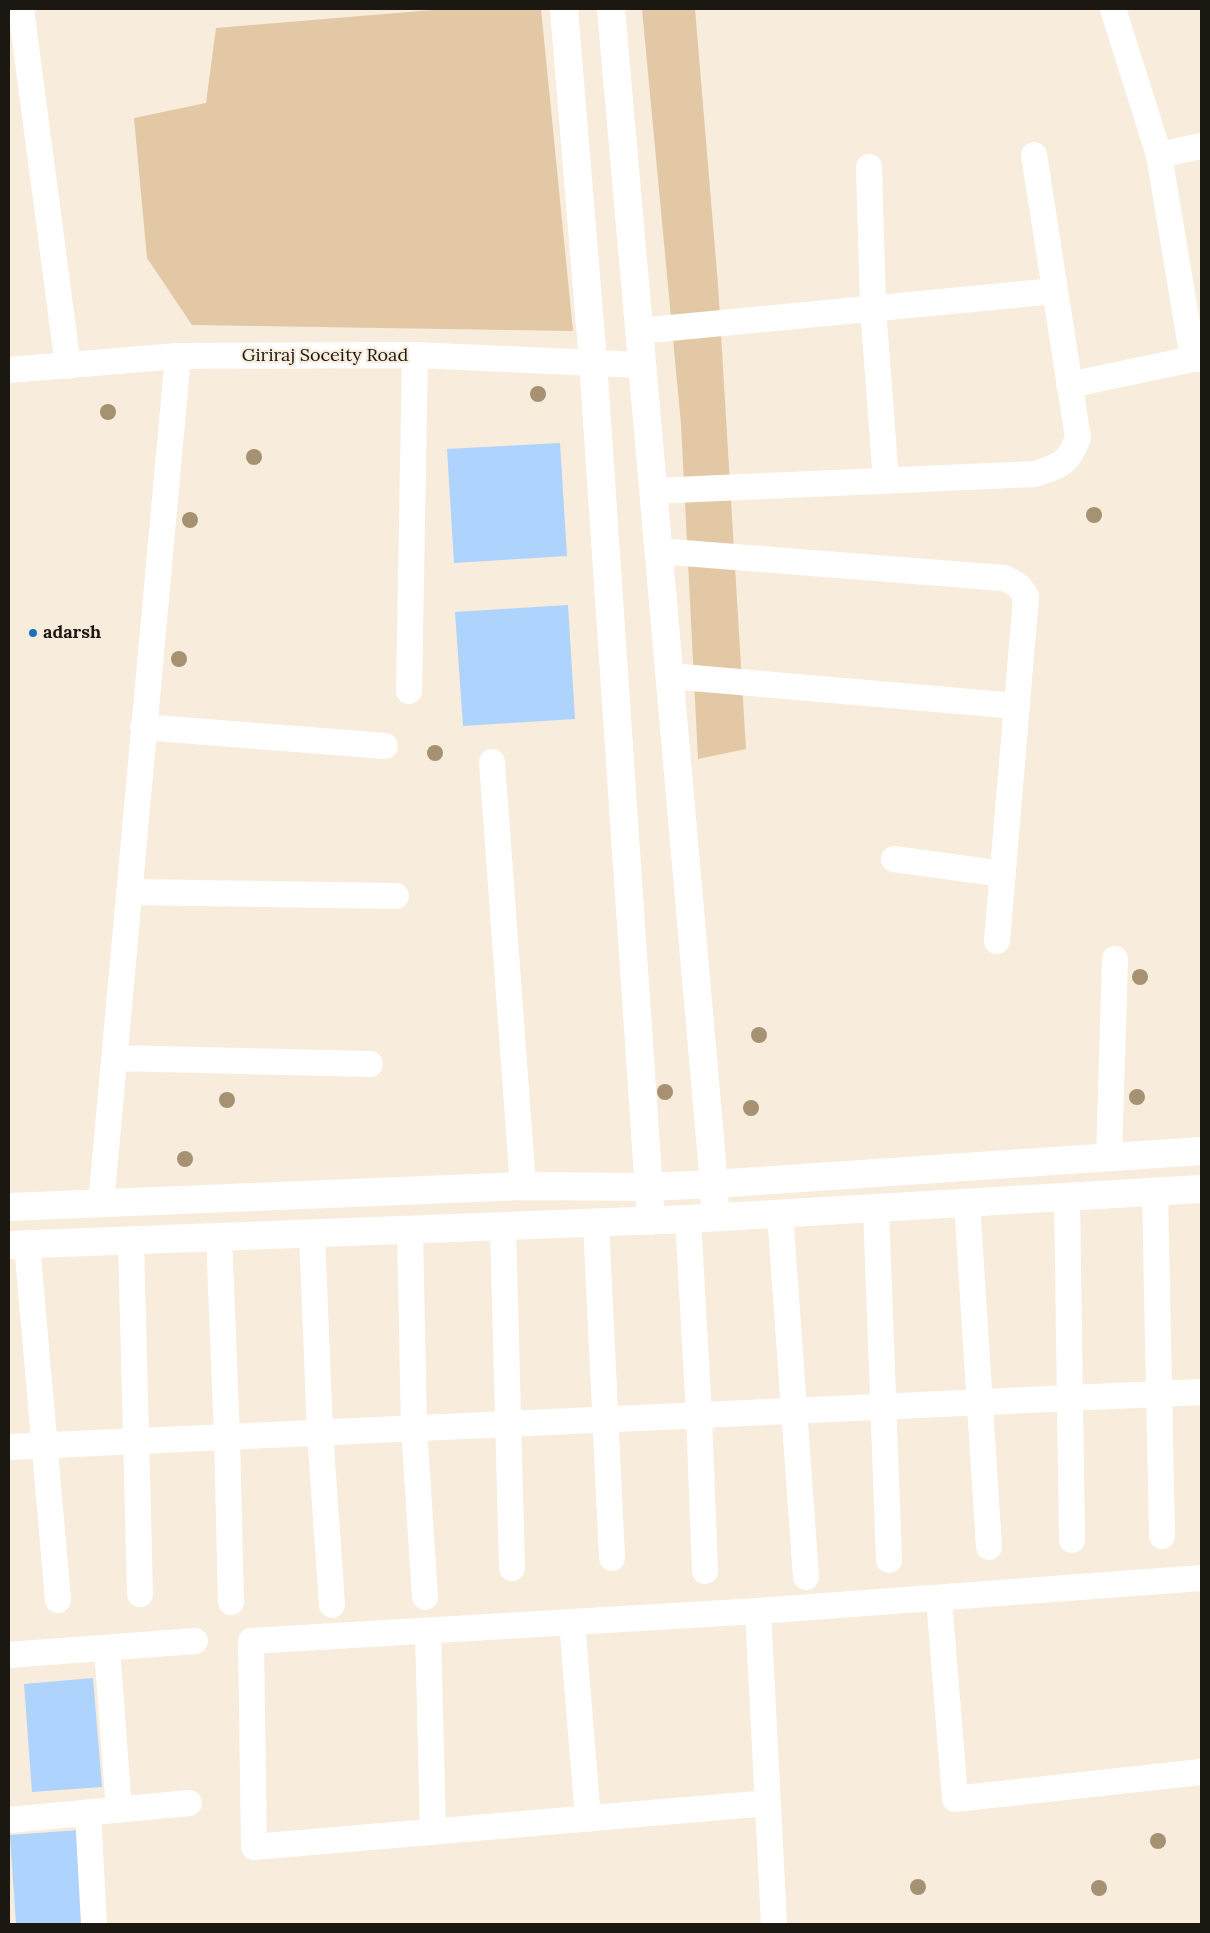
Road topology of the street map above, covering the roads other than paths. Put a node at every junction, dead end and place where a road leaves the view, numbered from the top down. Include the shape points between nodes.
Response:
1 (21, 9) edge
2 (564, 9) edge
3 (611, 9) edge
4 (1113, 9) edge
5 (18, 56) edge
6 (1201, 146) edge
7 (1034, 155) dead end
8 (1159, 155) junction
9 (870, 167) dead end
10 (1055, 291) junction
11 (873, 308) junction
12 (639, 331) junction
13 (415, 355) junction
14 (178, 356) junction
15 (1197, 359) edge
16 (593, 362) junction
17 (642, 365) junction
18 (68, 366) junction
19 (9, 370) edge
20 (1069, 385) junction
21 (886, 481) junction
22 (653, 491) junction
23 (658, 551) junction
24 (670, 676) junction
25 (409, 691) dead end
26 (1017, 706) junction
27 (144, 727) junction
28 (385, 746) dead end
29 (492, 762) dead end
30 (894, 859) dead end
31 (1002, 874) junction
32 (129, 892) junction
33 (396, 896) dead end
34 (997, 941) dead end
35 (1115, 959) dead end
36 (115, 1058) junction
37 (370, 1064) dead end
38 (1201, 1151) edge
39 (1109, 1157) junction
40 (714, 1184) junction
41 (523, 1186) junction
42 (648, 1187) junction
43 (1201, 1189) edge
44 (1155, 1192) junction
45 (1067, 1197) junction
46 (967, 1202) junction
47 (101, 1204) junction
48 (9, 1207) edge
49 (876, 1208) junction
50 (780, 1214) junction
51 (715, 1217) junction
52 (688, 1219) junction
53 (651, 1221) junction
54 (596, 1223) junction
55 (503, 1226) junction
56 (410, 1230) junction
57 (312, 1234) junction
58 (219, 1237) junction
59 (131, 1240) junction
60 (18, 1245) edge
61 (1158, 1392) junction
62 (1201, 1392) edge
63 (1070, 1397) junction
64 (979, 1401) junction
65 (882, 1406) junction
66 (793, 1410) junction
67 (700, 1414) junction
68 (606, 1419) junction
69 (508, 1423) junction
70 (414, 1428) junction
71 (320, 1432) junction
72 (227, 1437) junction
73 (136, 1441) junction
74 (44, 1445) junction
75 (9, 1447) edge
76 (1162, 1536) dead end
77 (1072, 1540) dead end
78 (988, 1548) dead end
79 (612, 1558) dead end
80 (889, 1560) dead end
81 (512, 1568) dead end
82 (705, 1571) dead end
83 (806, 1578) dead end
84 (1201, 1578) edge
85 (140, 1594) dead end
86 (425, 1597) dead end
87 (939, 1598) junction
88 (58, 1600) dead end
89 (231, 1602) dead end
90 (332, 1605) dead end
91 (758, 1612) junction
92 (572, 1622) junction
93 (428, 1631) junction
94 (195, 1641) dead end
95 (106, 1648) junction
96 (9, 1655) edge
97 (1201, 1772) edge
98 (189, 1803) dead end
99 (768, 1803) junction
100 (119, 1810) junction
101 (88, 1814) junction
102 (588, 1819) junction
103 (9, 1820) edge
104 (433, 1832) junction
105 (94, 1924) edge
106 (774, 1924) edge

1 - 5 street
2 - 16 street
3 - 12 street
4 - 8 street
5 - 18 street
6 - 8 street
7 - 10 street
8 - 15 street
9 - 11 street
10 - 11 street
10 - 20 street
11 - 12 street
11 - 21 street
12 - 17 street
13 - 14 street, Giriraj Soceity Road
13 - 16 street, Giriraj Soceity Road
13 - 25 street
14 - 18 street, Giriraj Soceity Road
14 - 27 street
15 - 20 street
16 - 17 street, Giriraj Soceity Road
16 - 42 street
17 - 22 street
18 - 19 street, Giriraj Soceity Road
20 - 21 street via 1078,438 1071,455 1056,467 1035,474
21 - 22 street
22 - 23 street
23 - 24 street
23 - 26 street via 1004,578 1014,582 1026,597
24 - 26 street
24 - 40 street
26 - 31 street
27 - 28 street
27 - 32 street
29 - 41 street
30 - 31 street
31 - 34 street
32 - 33 street
32 - 36 street
35 - 39 street
36 - 37 street
36 - 47 street
38 - 39 street
39 - 40 street
40 - 42 street
40 - 51 street
41 - 42 street
41 - 47 street
42 - 53 street
43 - 44 street
44 - 45 street
44 - 61 street
45 - 46 street
45 - 63 street
46 - 49 street
46 - 64 street
47 - 48 street
49 - 50 street
49 - 65 street
50 - 51 street
50 - 66 street
51 - 52 street
52 - 53 street
52 - 67 street
53 - 54 street
54 - 55 street
54 - 68 street
55 - 56 street
55 - 69 street
56 - 57 street
56 - 70 street
57 - 58 street
57 - 71 street
58 - 59 street
58 - 72 street
59 - 60 street
59 - 73 street
60 - 74 street
61 - 62 street
61 - 63 street
61 - 76 street
63 - 64 street
63 - 77 street
64 - 65 street
64 - 78 street
65 - 66 street
65 - 80 street
66 - 67 street
66 - 83 street
67 - 68 street
67 - 82 street
68 - 69 street
68 - 79 street
69 - 70 street
69 - 81 street
70 - 71 street
70 - 86 street
71 - 72 street
71 - 90 street
72 - 73 street
72 - 89 street
73 - 74 street
73 - 85 street
74 - 75 street
74 - 88 street
84 - 87 street
87 - 91 street
87 - 97 street via 955,1800
91 - 92 street
91 - 99 street
92 - 93 street
92 - 102 street
93 - 104 street
93 - 104 street via 251,1641 254,1847
94 - 95 street
95 - 96 street
95 - 100 street
98 - 100 street
99 - 102 street
99 - 106 street
100 - 101 street
101 - 103 street
101 - 105 street
102 - 104 street

